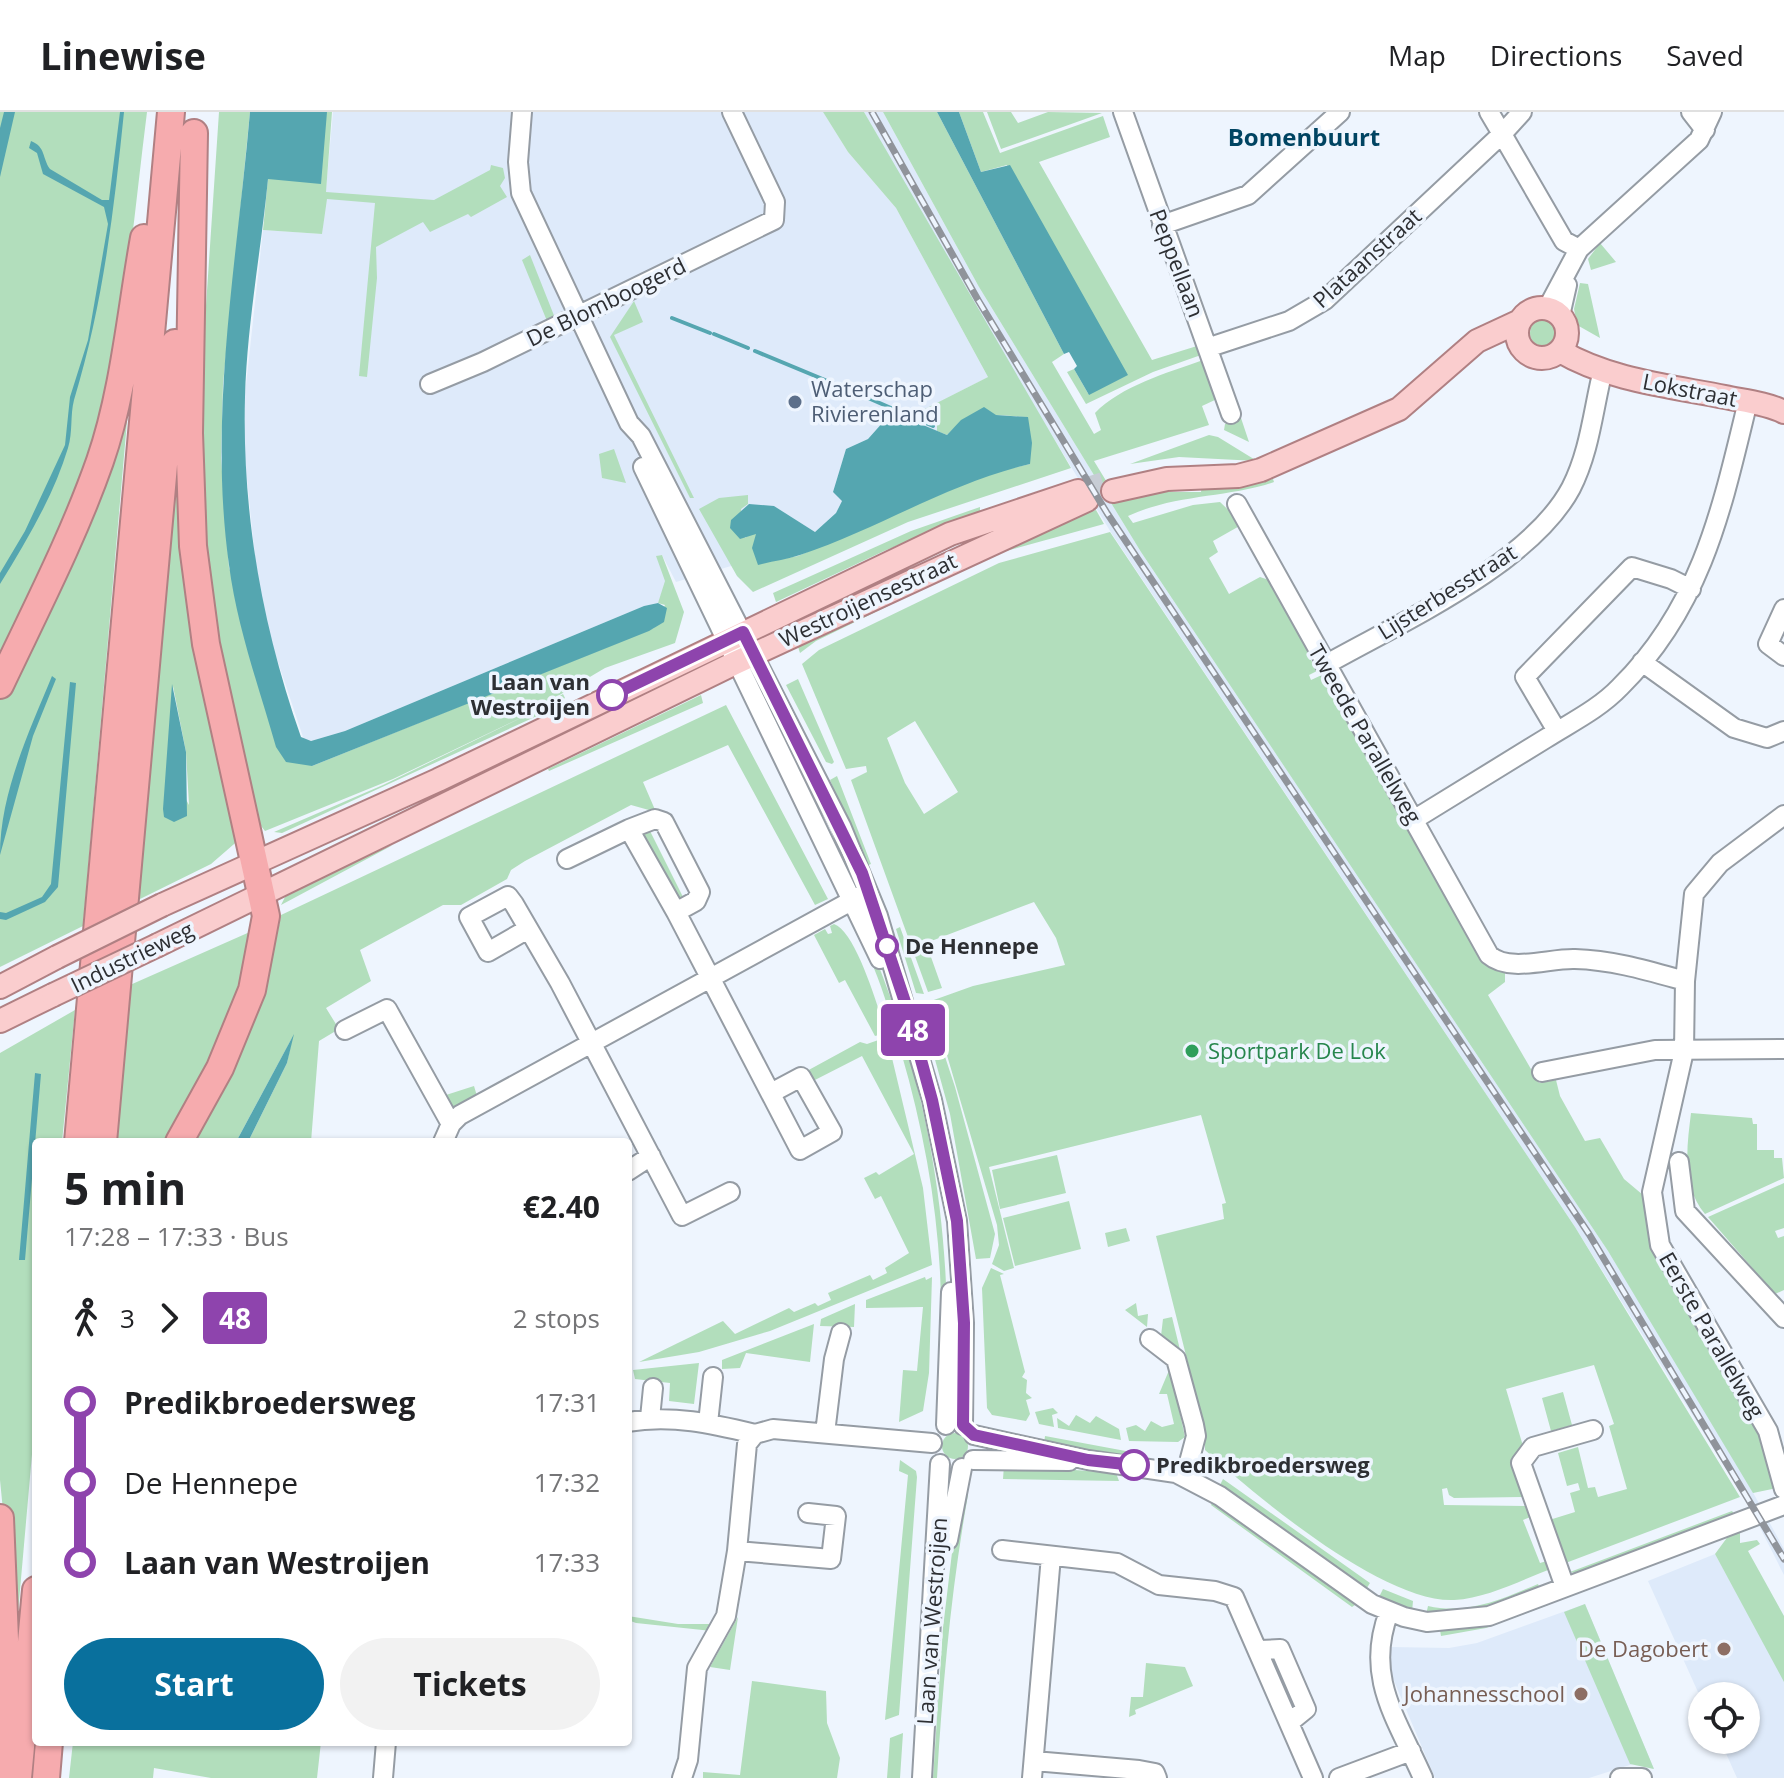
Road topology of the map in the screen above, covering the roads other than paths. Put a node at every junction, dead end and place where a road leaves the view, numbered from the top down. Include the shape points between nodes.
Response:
1 (169, 112) edge
2 (522, 112) edge
3 (732, 112) edge
4 (1123, 112) edge
5 (1340, 112) edge
6 (1489, 112) edge
7 (1522, 112) edge
8 (1691, 112) edge
9 (1712, 112) edge
10 (195, 122) edge
11 (1705, 130) junction
12 (1502, 134) junction
13 (1162, 225) junction
14 (1576, 254) junction
15 (578, 315) junction
16 (1558, 329) junction
17 (1519, 331) junction
18 (1210, 347) junction
19 (1603, 370) junction
20 (430, 384) dead end
21 (1748, 401) junction
22 (1781, 410) edge
23 (1231, 414) dead end
24 (1110, 486) tunnel mouth
25 (1237, 504) dead end
26 (1691, 589) junction
27 (1784, 609) edge
28 (734, 636) junction
29 (1784, 656) edge
30 (744, 658) junction
31 (1642, 662) junction
32 (1325, 665) junction
33 (0, 685) edge
34 (1557, 731) junction
35 (1784, 731) edge
36 (1784, 815) edge
37 (1415, 819) junction
38 (629, 829) junction
39 (268, 856) junction
40 (567, 859) dead end
41 (264, 893) junction
42 (861, 895) junction
43 (676, 912) junction
44 (528, 929) dead end
45 (711, 978) junction
46 (1685, 981) junction
47 (0, 987) edge
48 (0, 1021) edge
49 (345, 1030) dead end
50 (592, 1042) junction
51 (1784, 1049) edge
52 (1684, 1051) junction
53 (1542, 1072) dead end
54 (771, 1093) dead end
55 (451, 1124) junction
56 (78, 1138) edge
57 (103, 1138) edge
58 (181, 1138) edge
59 (445, 1138) edge
60 (651, 1156) junction
61 (1679, 1162) dead end
62 (632, 1168) edge
63 (730, 1192) dead end
64 (1685, 1211) junction
65 (1652, 1213) junction
66 (1784, 1318) edge
67 (841, 1333) dead end
68 (1150, 1339) dead end
69 (713, 1377) dead end
70 (653, 1388) dead end
71 (650, 1418) junction
72 (632, 1421) edge
73 (708, 1423) junction
74 (961, 1429) junction
75 (1593, 1430) dead end
76 (825, 1433) junction
77 (755, 1434) junction
78 (932, 1443) junction
79 (1088, 1460) junction
80 (940, 1464) junction
81 (967, 1464) junction
82 (1185, 1477) junction
83 (1784, 1489) edge
84 (1784, 1505) edge
85 (808, 1513) dead end
86 (0, 1518) edge
87 (1002, 1550) dead end
88 (737, 1551) junction
89 (1051, 1556) junction
90 (1565, 1587) junction
91 (1389, 1612) junction
92 (32, 1632) edge
93 (50, 1746) edge
94 (386, 1746) edge
95 (1411, 1751) junction
96 (1033, 1769) edge
97 (46, 1776) edge
98 (3, 1778) edge
99 (18, 1778) edge
100 (383, 1778) edge
101 (684, 1778) edge
102 (922, 1778) edge
103 (929, 1778) edge
104 (1157, 1778) edge
105 (1313, 1778) edge
106 (1339, 1778) edge
107 (1423, 1778) edge
108 (1620, 1778) edge
109 (1642, 1778) edge

1 - 33 highway via 101,458 64,552
1 - 56 highway
2 - 15 street via 521,193
3 - 15 street, De Blomboogerd via 775,202 774,220
4 - 13 street, Peppellaan
5 - 13 street via 1248,195
6 - 12 street
7 - 12 street, Plataanstraat
8 - 11 street
9 - 11 street
10 - 39 highway via 189,433 193,546 206,644
10 - 57 highway
11 - 14 street
12 - 14 street
12 - 18 street, Plataanstraat via 1325,300 1289,321
13 - 18 street, Peppellaan
14 - 16 street
15 - 20 street, De Blomboogerd
15 - 28 street
16 - 17 main road via 1530,311
16 - 17 main road via 1546,358 1533,357
16 - 19 main road, Lokstraat
17 - 24 main road via 1455,361 1399,409 1261,470
18 - 23 street, Peppellaan
19 - 21 main road, Lokstraat
19 - 32 street, Lijsterbesstraat via 1582,462 1569,491 1536,532 1484,574
21 - 22 main road, Lokstraat
21 - 26 street via 1722,514
25 - 32 street, Tweede Parallelweg
26 - 31 street
26 - 34 street via 1632,567 1525,677
27 - 29 street via 1768,644
28 - 30 street
28 - 30 main road, Westroijensestraat via 959,530 1084,495
28 - 39 main road, Westroijensestraat
30 - 41 main road, Westroijensestraat
30 - 42 street
31 - 34 street via 1605,700
31 - 35 street via 1734,728 1760,738
32 - 37 street, Tweede Parallelweg
34 - 37 street
36 - 46 street, Eerste Parallelweg via 1720,863 1694,894
37 - 46 street, Tweede Parallelweg via 1497,962 1617,963
38 - 40 street
38 - 43 street
38 - 43 street via 655,819 664,822 700,892 696,901
39 - 41 highway
39 - 47 main road, Industrieweg, bridge
41 - 48 main road, Industrieweg, bridge
41 - 58 highway via 264,936 252,990 220,1068
42 - 45 street
42 - 74 street via 905,1031 940,1173
43 - 45 street
44 - 50 street
45 - 50 street
45 - 54 street
46 - 52 street, Eerste Parallelweg
49 - 55 street via 387,1009
50 - 55 street
50 - 60 street
51 - 52 street
52 - 53 street via 1655,1050
52 - 65 street, Eerste Parallelweg via 1652,1192
55 - 59 street
60 - 62 street
60 - 63 street via 682,1216
61 - 64 street
64 - 65 street
64 - 66 street
65 - 83 street, Eerste Parallelweg via 1660,1245 1768,1431
67 - 76 street
68 - 82 street via 1176,1359 1190,1410 1196,1436
69 - 73 street
70 - 71 street
71 - 72 street
71 - 73 street
73 - 77 street
74 - 78 street
74 - 79 street
74 - 81 street via 977,1447
75 - 90 street via 1528,1449 1521,1463
76 - 77 street via 773,1429
76 - 78 street
77 - 88 street via 747,1444
78 - 80 street
79 - 81 street
79 - 82 street
80 - 81 street via 953,1470
80 - 102 street, Laan van Westroijen
81 - 103 street, Laan van Westroijen via 945,1558
82 - 91 street
84 - 90 street
85 - 88 street via 836,1516 831,1559
86 - 98 highway
87 - 89 street
88 - 101 street via 726,1616 697,1668
89 - 96 street
89 - 105 street via 1117,1563 1159,1585 1234,1597
90 - 91 street via 1477,1619 1427,1622
91 - 95 street via 1380,1636 1381,1681
92 - 99 highway
93 - 97 highway
94 - 100 street
95 - 106 street
95 - 107 street
96 - 104 street via 1139,1770
108 - 109 street

